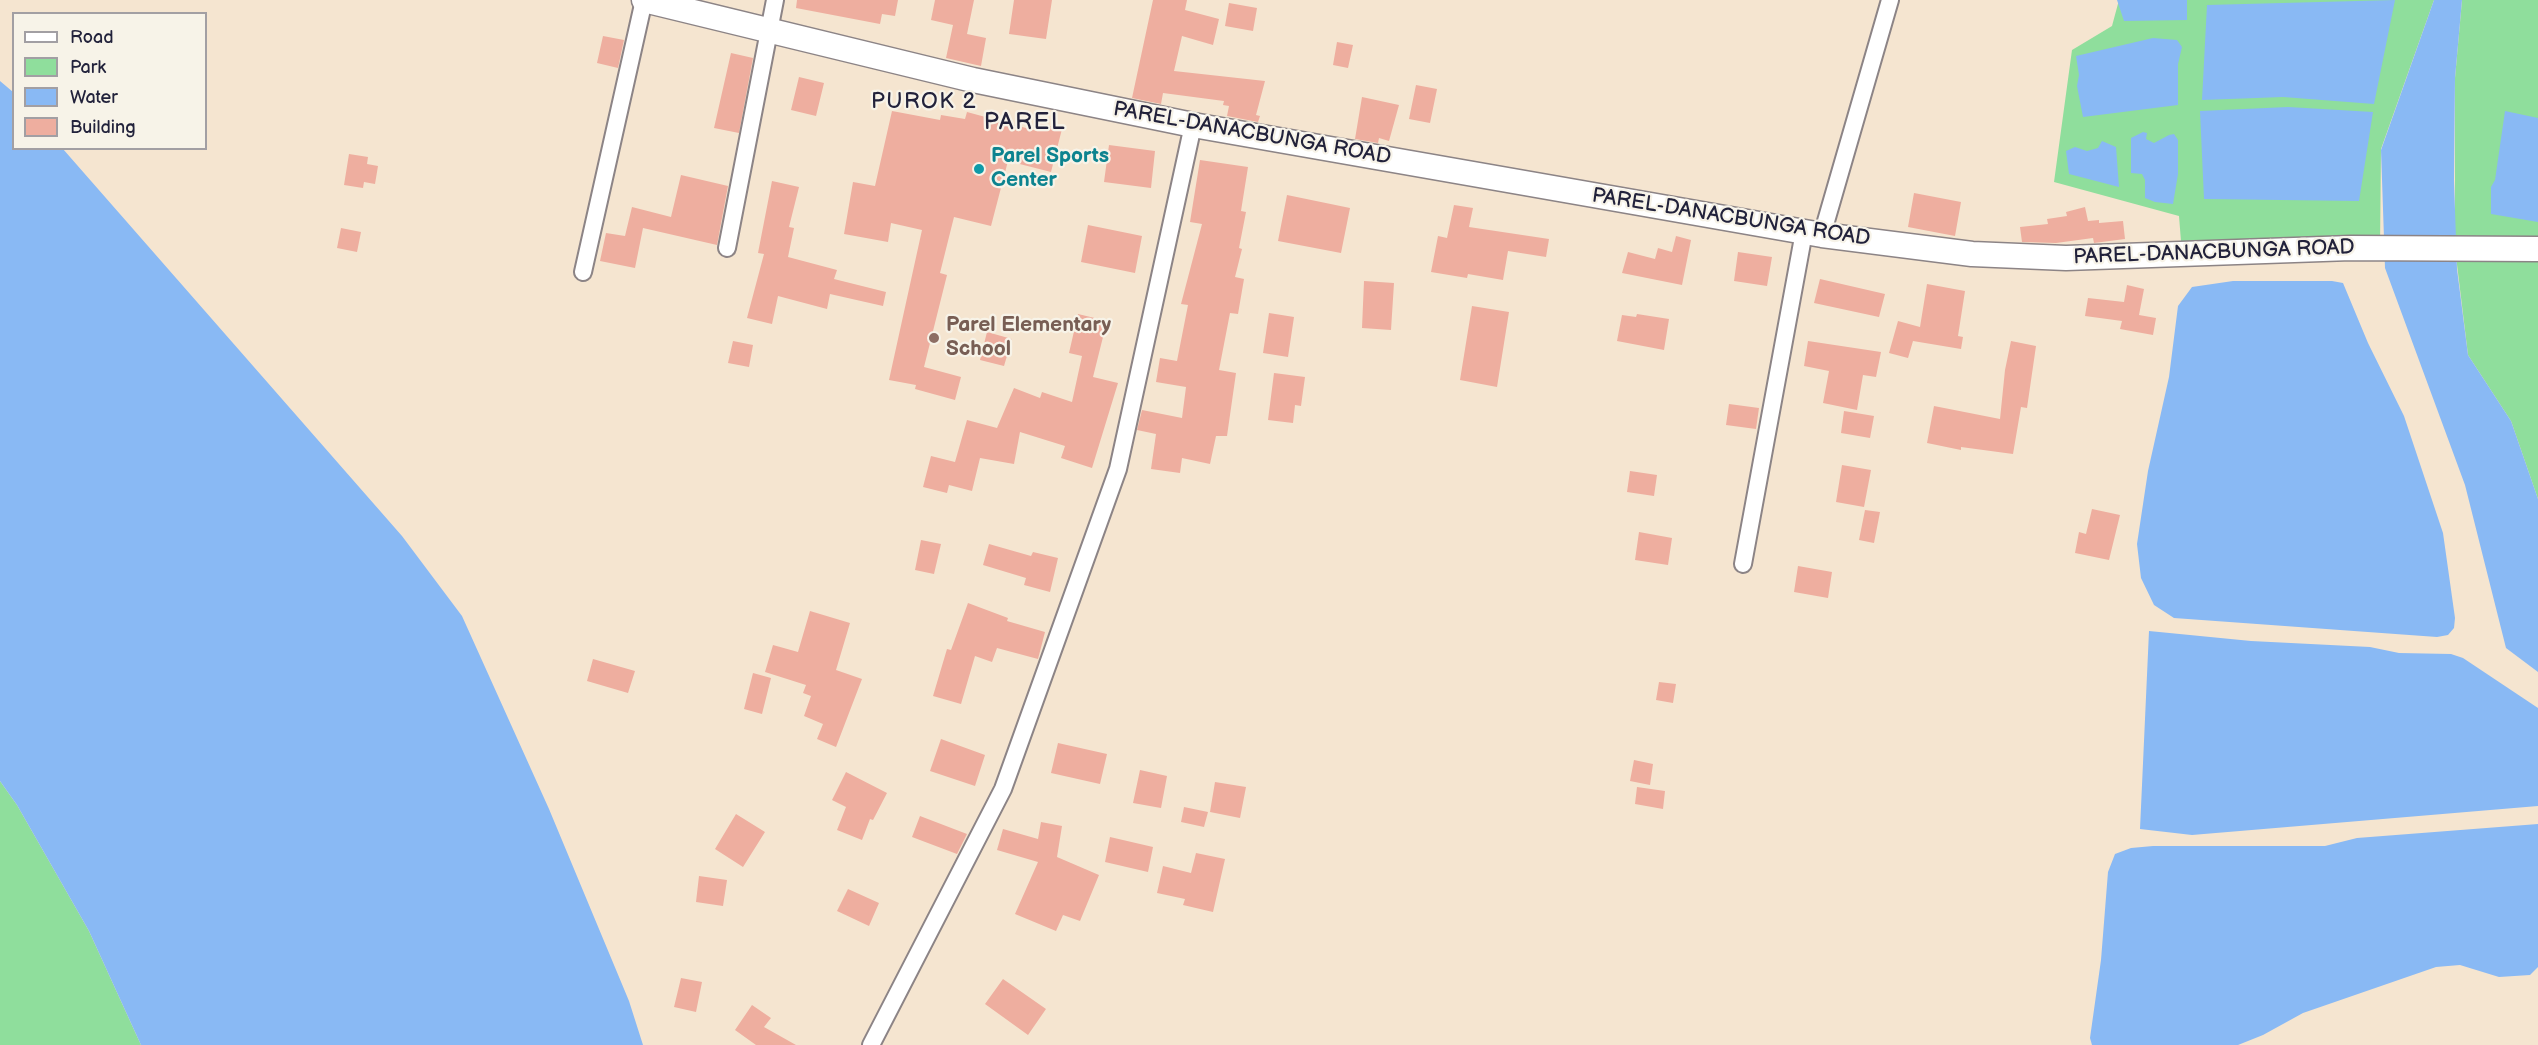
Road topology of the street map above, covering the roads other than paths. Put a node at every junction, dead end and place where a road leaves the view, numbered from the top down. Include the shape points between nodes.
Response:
1 (644, 0) edge
2 (775, 0) edge
3 (1890, 0) edge
4 (768, 29) junction
5 (1194, 124) junction
6 (1813, 233) junction
7 (727, 248) dead end
8 (2538, 249) edge
9 (583, 272) dead end
10 (1743, 564) dead end
11 (872, 1045) edge

1 - 4 main road, PAREL-DANACBUNGA ROAD
1 - 9 street
2 - 4 street
3 - 6 street
4 - 5 main road, PAREL-DANACBUNGA ROAD via 973,80
4 - 7 street
5 - 6 main road, PAREL-DANACBUNGA ROAD
5 - 11 street via 1118,469 1004,789
6 - 8 main road, PAREL-DANACBUNGA ROAD via 1972,254 2066,258 2351,248
6 - 10 street

